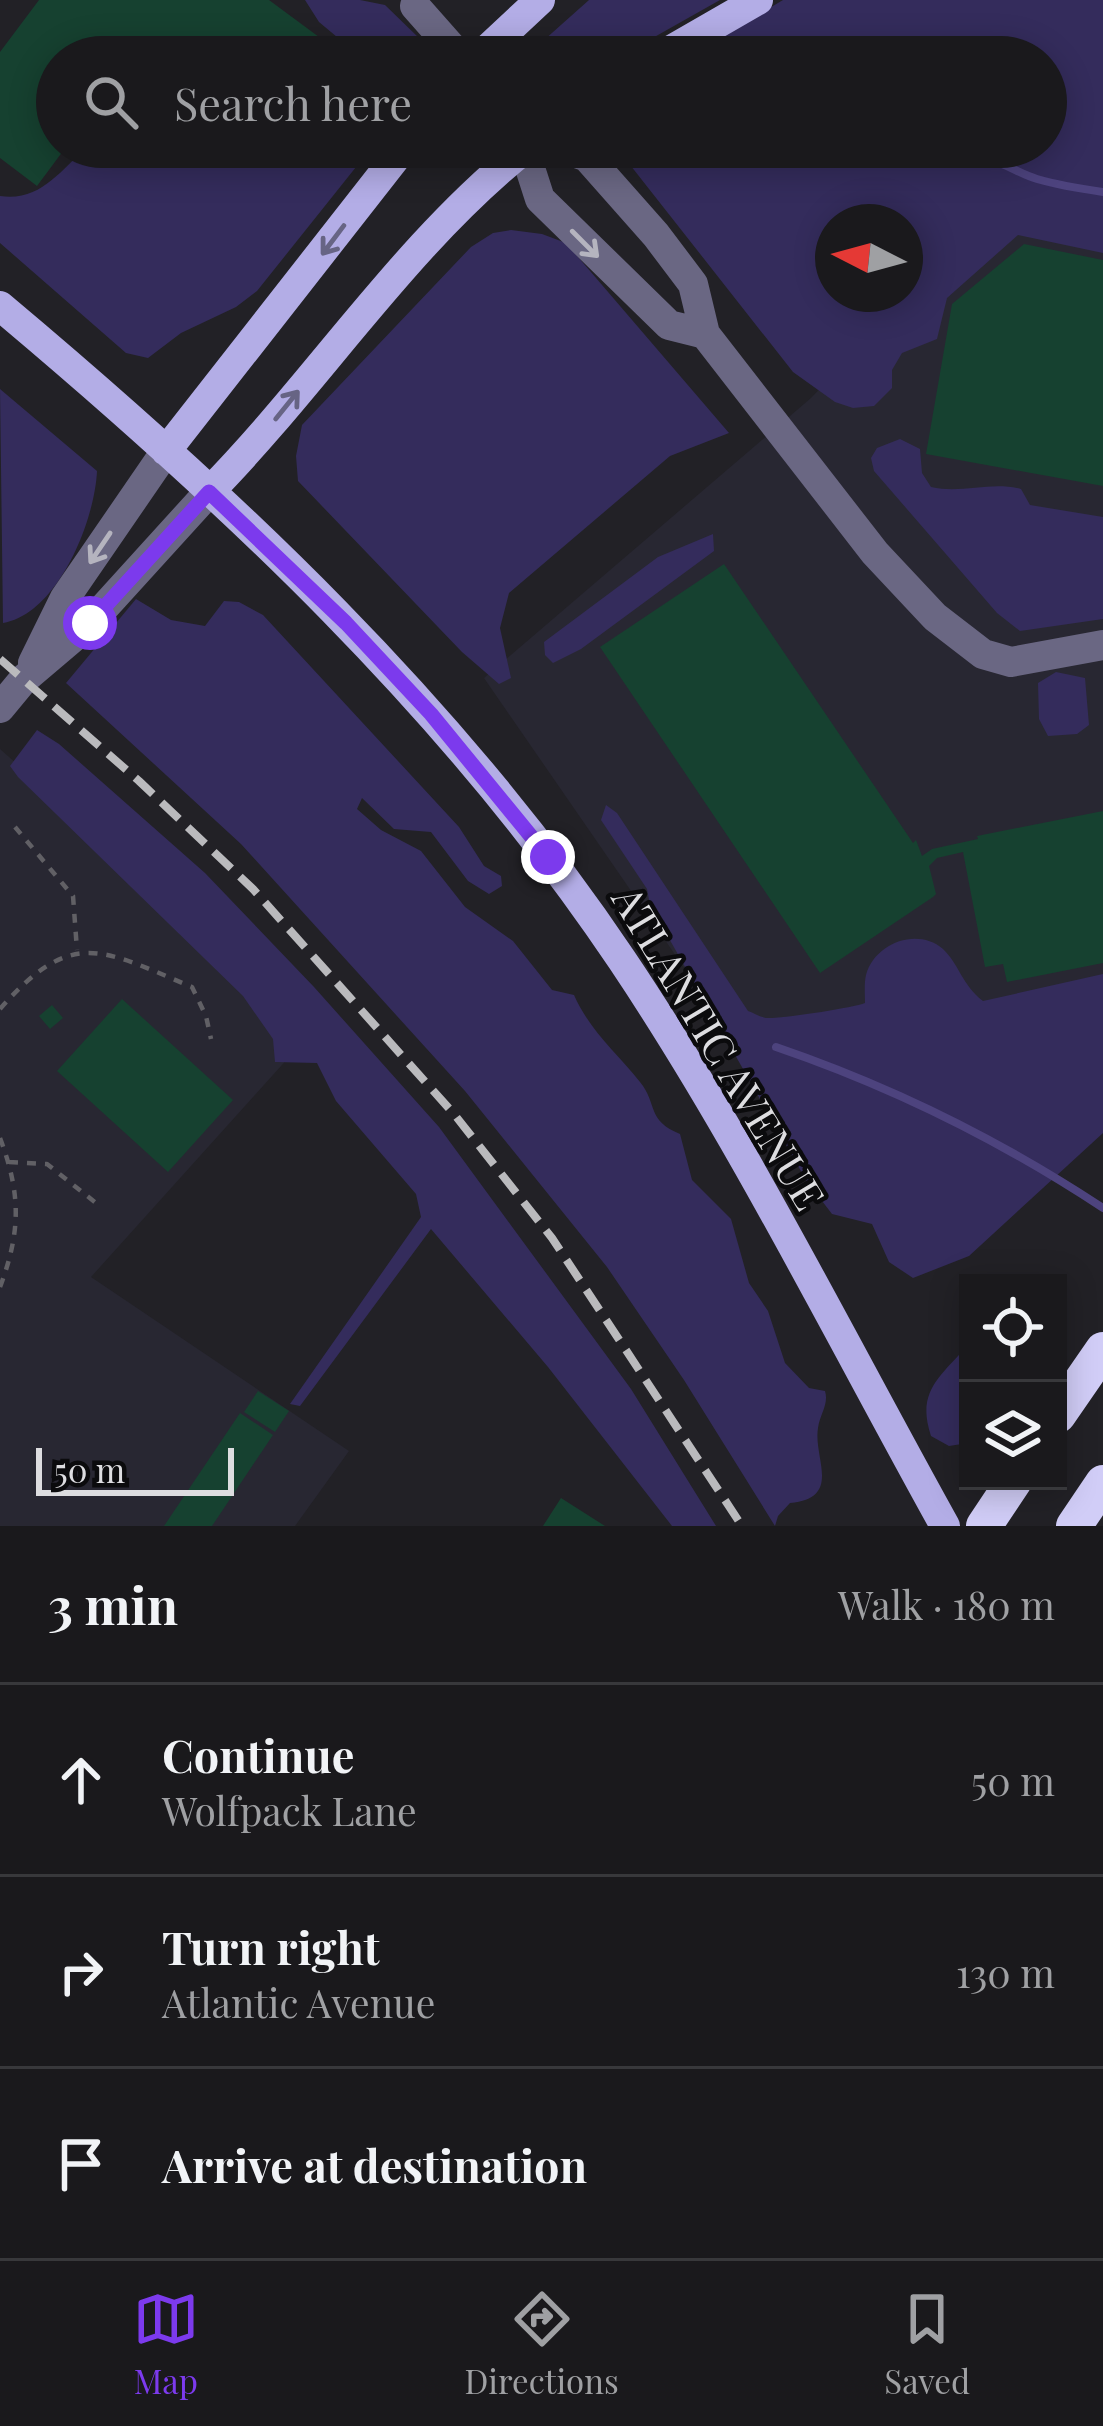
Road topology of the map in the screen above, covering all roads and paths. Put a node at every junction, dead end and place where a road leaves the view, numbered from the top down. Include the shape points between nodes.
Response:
1 (540, 0) edge
2 (758, 0) edge
3 (415, 6) dead end
4 (441, 36) edge
5 (501, 36) edge
6 (695, 36) edge
7 (388, 168) edge
8 (503, 168) edge
9 (530, 168) edge
10 (596, 168) edge
11 (0, 306) edge
12 (705, 334) junction
13 (166, 451) junction
14 (209, 492) junction
15 (1103, 645) edge
16 (24, 679) junction
17 (0, 708) edge
18 (15, 827) dead end
19 (77, 950) junction
20 (0, 1009) edge
21 (211, 1039) dead end
22 (0, 1138) edge
23 (9, 1162) junction
24 (100, 1207) dead end
25 (0, 1287) edge
26 (1103, 1350) edge
27 (1067, 1402) edge
28 (1103, 1483) edge
29 (1008, 1490) edge
30 (945, 1526) edge
31 (984, 1526) edge
32 (1074, 1526) edge

1 - 5 main road
2 - 6 main road
3 - 4 street
7 -> 13 main road
14 -> 8 main road via 412,254
9 -> 12 street via 540,199 669,325
10 - 12 street via 693,284
11 - 13 main road, ATLANTIC AVENUE
12 - 15 street via 874,553 960,638 1011,662
13 - 14 main road, ATLANTIC AVENUE
13 -> 16 street via 65,598
14 - 16 street via 90,623
14 - 30 main road, ATLANTIC AVENUE via 431,714 621,958
16 - 17 street
18 - 19 path via 73,896
19 - 20 path via 53,959
19 - 21 path via 192,988
22 - 23 path
23 - 24 path via 47,1164
23 - 25 path via 18,1205
26 - 27 highway
28 - 32 highway
29 - 31 highway

